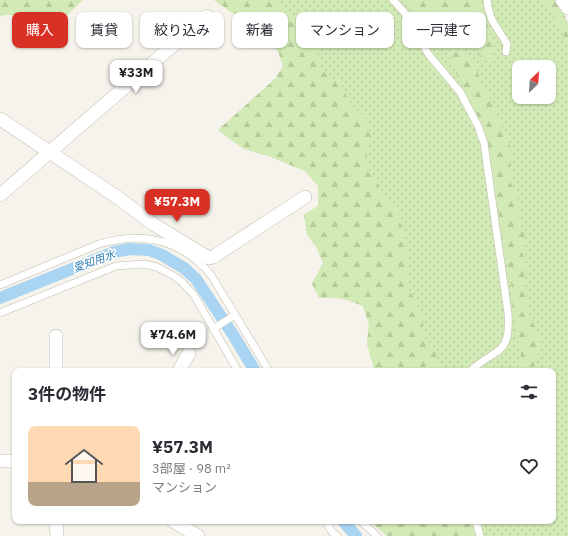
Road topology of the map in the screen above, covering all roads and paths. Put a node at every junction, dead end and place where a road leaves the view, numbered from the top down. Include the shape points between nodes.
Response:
1 (393, 0) edge
2 (487, 0) edge
3 (562, 0) edge
4 (568, 8) edge
5 (170, 48) edge
6 (506, 52) dead end
7 (0, 119) edge
8 (49, 153) junction
9 (0, 195) edge
10 (305, 197) dead end
11 (0, 285) edge
12 (0, 313) edge
13 (235, 315) junction
14 (213, 329) junction
15 (56, 336) dead end
16 (189, 353) dead end
17 (56, 368) edge
18 (181, 368) edge
19 (236, 368) edge
20 (267, 368) edge
21 (474, 368) edge
22 (0, 461) edge
23 (12, 461) edge
24 (56, 524) edge
25 (178, 524) edge
26 (328, 524) edge
27 (364, 524) edge
28 (477, 524) edge
29 (57, 536) edge
30 (198, 536) edge
31 (337, 536) edge
32 (377, 536) edge
33 (480, 536) edge

1 - 21 lane via 404,12 429,55 460,92 484,143 509,327 508,336 499,351
2 - 6 lane via 494,26 507,44
3 - 4 street
5 - 8 street
7 - 8 street
8 - 9 street
8 - 10 street via 208,258
11 - 13 lane via 99,244 115,239 141,237 166,243 191,256 211,275
12 - 14 lane via 106,269 144,264 157,267 182,282 194,295
13 - 14 lane
13 - 20 lane
14 - 19 lane
15 - 17 street
16 - 18 street
22 - 23 street
24 - 29 street
25 - 30 street
26 - 31 lane
27 - 32 lane
28 - 33 lane

